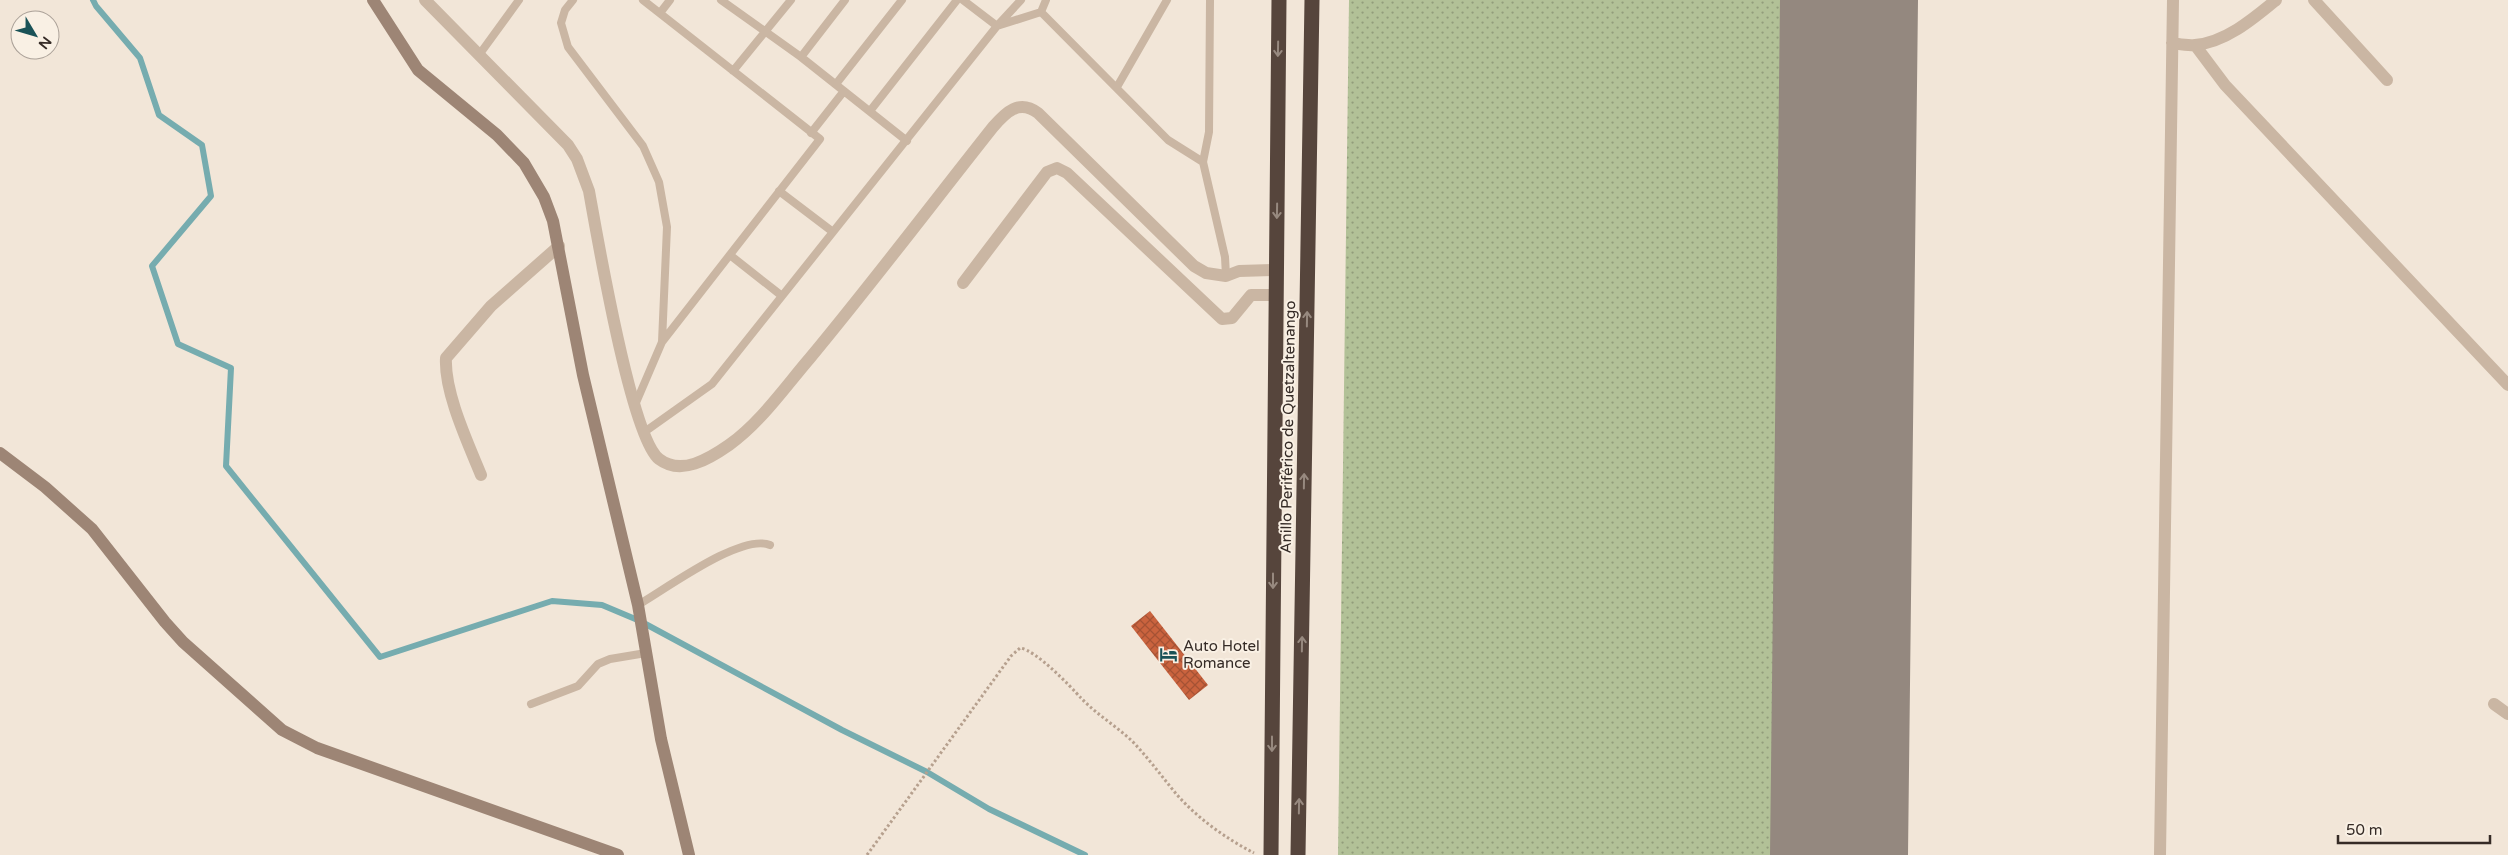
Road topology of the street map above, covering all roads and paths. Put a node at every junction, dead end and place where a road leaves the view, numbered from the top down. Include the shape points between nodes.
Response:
1 (373, 0) edge
2 (425, 0) edge
3 (519, 0) edge
4 (573, 0) edge
5 (643, 0) edge
6 (670, 0) edge
7 (721, 0) edge
8 (737, 0) edge
9 (791, 0) edge
10 (845, 0) edge
11 (902, 0) edge
12 (957, 0) edge
13 (963, 0) edge
14 (1021, 0) edge
15 (1046, 0) edge
16 (1167, 0) edge
17 (1210, 0) edge
18 (1279, 0) edge
19 (1312, 0) edge
20 (2173, 0) edge
21 (2276, 0) edge
22 (2314, 0) edge
23 (970, 3) edge
24 (731, 7) junction
25 (1040, 12) junction
26 (660, 13) junction
27 (997, 26) junction
28 (766, 32) junction
29 (2172, 43) junction
30 (2195, 45) junction
31 (479, 55) junction
32 (801, 58) junction
33 (733, 71) junction
34 (2387, 80) dead end
35 (836, 84) junction
36 (1117, 88) junction
37 (844, 91) junction
38 (870, 111) junction
39 (811, 132) junction
40 (907, 141) junction
41 (1203, 162) junction
42 (779, 191) junction
43 (833, 232) junction
44 (559, 246) junction
45 (730, 255) junction
46 (1276, 270) junction
47 (1226, 276) junction
48 (963, 283) dead end
49 (1276, 295) junction
50 (782, 296) junction
51 (662, 342) junction
52 (2508, 386) edge
53 (634, 407) junction
54 (643, 433) junction
55 (0, 453) edge
56 (481, 475) dead end
57 (770, 545) dead end
58 (638, 605) junction
59 (645, 647) junction
60 (531, 704) dead end
61 (2494, 704) dead end
62 (2508, 714) edge
63 (618, 855) edge
64 (690, 855) edge
65 (867, 855) edge
66 (1257, 855) edge
67 (1271, 855) edge
68 (1298, 855) edge
69 (2160, 855) edge

1 - 44 street via 418,70 497,135 524,163 544,197
2 - 31 street
3 - 31 lane
4 - 51 lane via 561,23 568,46 643,146 659,182 667,227
5 - 26 lane
6 - 26 lane
7 - 24 lane
8 - 24 lane
9 - 28 lane
10 - 32 lane
11 - 35 lane
12 - 38 lane
13 - 23 lane
14 - 27 lane
15 - 25 lane
16 - 36 lane
17 - 41 lane via 1209,132
18 -> 46 highway, Anillo Periférico de Quetzaltenango
68 -> 19 highway, Anillo Periférico de Quetzaltenango
20 - 29 street
21 - 30 street via 2236,30
22 - 34 street
23 - 27 lane
24 - 28 lane
25 - 27 lane
25 - 36 lane
26 - 33 lane
27 - 40 lane
28 - 32 lane
28 - 33 lane
29 - 30 street
29 - 69 street
30 - 52 street via 2225,85
31 - 53 street via 556,131 577,159 588,191
32 - 35 lane
33 - 39 lane
35 - 37 lane
36 - 41 lane via 1168,140
37 - 38 lane
37 - 39 lane
38 - 40 lane
39 - 42 lane via 820,139
40 - 43 lane
41 - 47 lane via 1225,257
42 - 43 lane
42 - 45 lane
43 - 50 lane
44 - 56 street via 491,306 446,358 457,414
44 - 58 street via 583,374
45 - 50 lane
45 - 51 lane
46 - 47 street
46 - 49 highway, Anillo Periférico de Quetzaltenango
47 - 54 street via 1206,272 1184,258 1038,113 1022,106 1013,108 992,126 776,399 730,445 703,461 684,467 668,465 657,458
48 - 49 street via 1047,172 1057,168 1222,319 1232,318 1251,295
49 -> 67 highway, Anillo Periférico de Quetzaltenango
50 - 54 lane via 712,384
51 - 53 lane
53 - 54 street
55 - 63 street via 73,511 106,546 183,642 282,730 318,748
57 - 58 lane via 757,542 725,553
58 - 59 street
59 - 60 lane via 598,664 578,686
59 - 64 street via 661,739
61 - 62 street
65 - 66 path via 1020,648 1029,651 1058,674 1132,741 1196,812 1217,830

